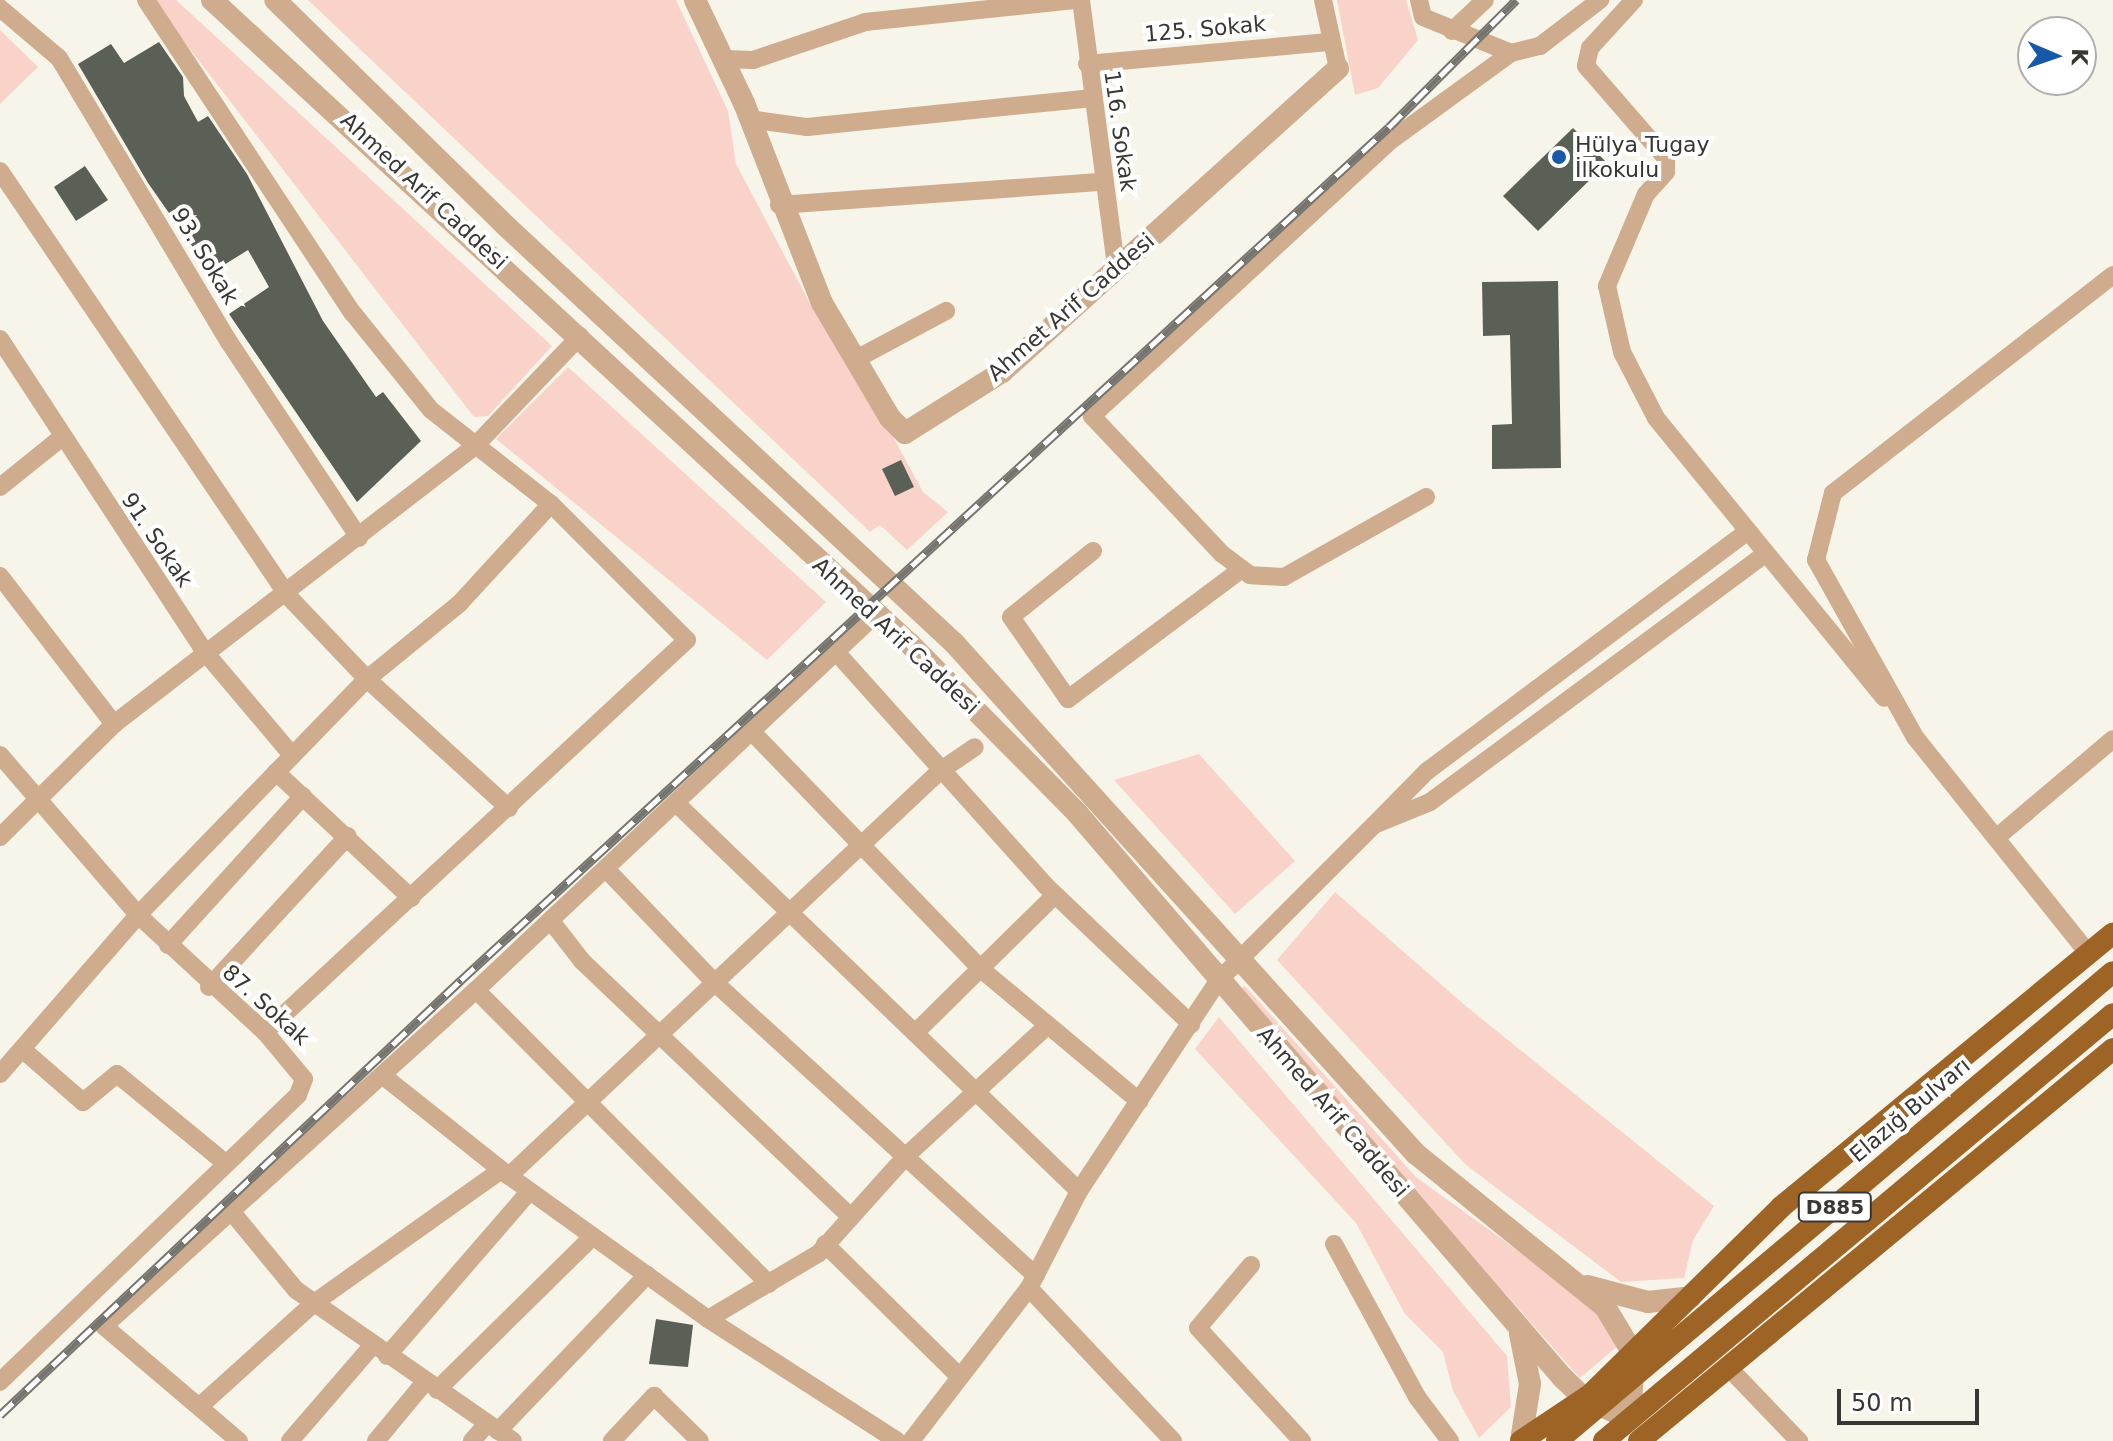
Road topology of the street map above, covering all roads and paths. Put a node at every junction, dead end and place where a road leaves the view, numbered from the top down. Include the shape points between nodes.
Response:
1 (146, 0) edge
2 (212, 0) edge
3 (275, 0) edge
4 (695, 0) edge
5 (1075, 0) edge
6 (1081, 0) edge
7 (1323, 0) edge
8 (1419, 0) edge
9 (1485, 0) edge
10 (1600, 0) edge
11 (1634, 0) edge
12 (0, 8) edge
13 (1452, 31) junction
14 (1328, 42) junction
15 (1511, 53) junction
16 (723, 59) junction
17 (1087, 64) junction
18 (1338, 68) joint
19 (1091, 98) junction
20 (749, 119) junction
21 (0, 171) edge
22 (1102, 182) junction
23 (779, 205) junction
24 (1116, 267) junction
25 (2113, 275) edge
26 (946, 311) dead end
27 (580, 336) junction
28 (0, 339) edge
29 (858, 358) junction
30 (61, 438) junction
31 (475, 446) junction
32 (0, 487) edge
33 (1426, 497) dead end
34 (551, 504) junction
35 (1748, 531) junction
36 (359, 538) junction
37 (1093, 551) dead end
38 (1766, 553) junction
39 (1242, 569) junction
40 (0, 576) edge
41 (288, 596) junction
42 (876, 614) junction
43 (204, 651) junction
44 (837, 653) junction
45 (367, 679) junction
46 (114, 724) junction
47 (752, 732) junction
48 (1915, 737) junction
49 (2113, 739) edge
50 (975, 747) dead end
51 (0, 755) edge
52 (292, 755) junction
53 (940, 771) junction
54 (276, 772) junction
55 (303, 796) junction
56 (37, 802) junction
57 (677, 804) junction
58 (509, 808) junction
59 (1374, 825) junction
60 (348, 836) junction
61 (0, 837) edge
62 (1996, 838) junction
63 (861, 846) junction
64 (606, 869) junction
65 (1055, 895) junction
66 (411, 898) junction
67 (791, 910) junction
68 (138, 915) junction
69 (551, 921) junction
70 (2113, 933) edge
71 (168, 945) junction
72 (2088, 953) junction
73 (1241, 957) junction
74 (982, 970) junction
75 (2113, 972) edge
76 (713, 981) junction
77 (1218, 981) junction
78 (209, 987) junction
79 (476, 990) junction
80 (2110, 1017) edge
81 (1191, 1024) junction
82 (1048, 1025) junction
83 (265, 1032) junction
84 (916, 1032) junction
85 (656, 1035) junction
86 (22, 1049) junction
87 (2113, 1049) edge
88 (0, 1074) edge
89 (382, 1075) junction
90 (979, 1094) junction
91 (1139, 1101) junction
92 (585, 1103) junction
93 (906, 1156) junction
94 (224, 1162) junction
95 (505, 1173) junction
96 (530, 1191) junction
97 (1079, 1191) junction
98 (231, 1211) junction
99 (849, 1215) junction
100 (593, 1236) junction
101 (825, 1244) junction
102 (1334, 1244) dead end
103 (1251, 1265) dead end
104 (647, 1275) junction
105 (1032, 1282) junction
106 (1578, 1283) junction
107 (769, 1284) junction
108 (1691, 1297) junction
109 (314, 1303) junction
110 (708, 1319) junction
111 (1518, 1329) junction
112 (380, 1351) junction
113 (1634, 1366) junction
114 (1728, 1367) junction
115 (959, 1376) junction
116 (0, 1382) edge
117 (431, 1386) junction
118 (1594, 1401) junction
119 (200, 1406) junction
120 (1630, 1419) junction
121 (499, 1432) edge
122 (239, 1441) edge
123 (290, 1441) edge
124 (376, 1441) edge
125 (472, 1441) edge
126 (612, 1441) edge
127 (700, 1441) edge
128 (897, 1441) edge
129 (911, 1441) edge
130 (1173, 1441) edge
131 (1302, 1441) edge
132 (1450, 1441) edge
133 (1521, 1441) edge
134 (1557, 1441) edge
135 (1604, 1441) edge
136 (1639, 1441) edge
137 (1799, 1441) edge

1 - 31 street via 352,312 431,410
2 - 27 street, Ahmed Arif Caddesi
3 - 73 street, Ahmed Arif Caddesi via 506,226 954,643
4 - 16 street, Ahmet Arif Caddesi
5 - 16 street via 865,22 753,60
6 - 17 street, 116. Sokak
7 - 14 street
8 - 13 street via 1423,17
9 - 13 street
10 - 15 street via 1540,46
11 - 35 street via 1590,48 1586,66 1666,158 1666,172 1646,194 1607,286 1613,320 1656,418
12 - 36 street, 93. Sokak via 59,58 229,342
13 - 15 street
14 - 17 street, 125. Sokak
14 - 18 street
15 - 39 street via 1390,141 1092,416
16 - 20 street, Ahmet Arif Caddesi
17 - 19 street, 116. Sokak
18 - 24 street, Ahmet Arif Caddesi
19 - 20 street via 807,127
19 - 22 street, 116. Sokak
20 - 23 street, Ahmet Arif Caddesi
21 - 41 street
22 - 23 street
22 - 24 street, 116. Sokak
23 - 29 street, Ahmet Arif Caddesi via 822,303
24 - 29 street, Ahmet Arif Caddesi via 1002,372 913,433 890,418
25 - 48 street via 1833,493 1816,560
26 - 29 street
27 - 31 street
27 - 42 street, Ahmed Arif Caddesi
28 - 30 street, 91. Sokak
30 - 32 street
30 - 43 street, 91. Sokak
31 - 34 street
31 - 36 street
33 - 39 street via 1284,577 1250,575
34 - 45 street via 459,604
34 - 58 street via 687,640
35 - 38 street
35 - 59 street via 1427,771
36 - 41 street
37 - 39 street via 1011,617 1068,699
38 - 48 street
38 - 59 street via 1430,802
40 - 46 street
41 - 43 street
41 - 45 street
42 - 44 street
42 - 77 street, Ahmed Arif Caddesi via 1077,813
43 - 46 street
43 - 52 street, 91. Sokak
44 - 47 street
44 - 53 street
45 - 52 street
45 - 58 street
46 - 56 street
47 - 57 street
47 - 63 street
48 - 62 street
49 - 62 street
50 - 53 street
51 - 56 street, 87. Sokak
52 - 54 street
53 - 63 street
53 - 65 street
54 - 55 street
54 - 68 street
55 - 60 street
55 - 71 street
56 - 61 street
56 - 68 street, 87. Sokak
57 - 64 street
57 - 67 street
58 - 66 street
59 - 73 street
60 - 66 street
60 - 78 street
62 - 72 street
63 - 67 street
63 - 74 street
64 - 69 street
64 - 76 street
65 - 74 street
65 - 81 street
66 - 83 street
67 - 76 street
67 - 84 street
68 - 71 street, 87. Sokak
68 - 86 street
69 - 79 street
69 - 85 street
70 - 72 highway
71 - 78 street, 87. Sokak
72 - 108 highway via 1781,1207
73 - 77 street
73 - 106 street, Ahmed Arif Caddesi via 1416,1154
74 - 82 street
74 - 84 street
75 - 113 highway, Elazığ Bulvarı / D885
76 - 85 street
76 - 93 street
77 - 81 street
77 - 111 street, Ahmed Arif Caddesi
78 - 83 street, 87. Sokak
79 - 89 street
79 - 92 street
80 - 120 highway, D885
81 - 91 street
82 - 90 street
82 - 91 street
83 - 94 street, 87. Sokak via 302,1071 303,1086
84 - 90 street
85 - 92 street
85 - 99 street
86 - 88 street
86 - 94 street via 83,1102 117,1074
87 - 114 highway
89 - 95 street
89 - 98 street
90 - 93 street
90 - 97 street
91 - 97 street
92 - 95 street
92 - 107 street
93 - 99 street
93 - 105 street
94 - 116 street, 87. Sokak
95 - 96 street
95 - 109 street
96 - 100 street
96 - 112 street
97 - 105 street
98 - 109 street
98 - 119 street via 104,1326
99 - 101 street
100 - 104 street
100 - 117 street
101 - 107 street
101 - 115 street
102 - 132 street via 1417,1397
103 - 131 street via 1198,1328
104 - 110 street
104 - 121 street
105 - 115 street
105 - 130 street
106 - 108 street, Ahmed Arif Caddesi via 1648,1302
106 - 113 street, Ahmed Arif Caddesi via 1605,1307
107 - 110 street
108 - 113 highway
109 - 112 street
109 - 119 street
110 - 128 street
111 - 118 street, Ahmed Arif Caddesi
111 - 133 street, Ahmed Arif Caddesi via 1530,1384
112 - 117 street
112 - 123 street
113 - 118 highway, Elazığ Bulvarı / D885
113 - 120 street
114 - 136 highway
114 - 137 street
115 - 129 street
117 - 121 street
117 - 124 street
118 - 120 street, Ahmed Arif Caddesi
118 - 133 highway
118 - 134 highway, Elazığ Bulvarı / D885
119 - 122 street
120 - 135 highway, D885
121 - 125 street
126 - 127 street via 654,1396

